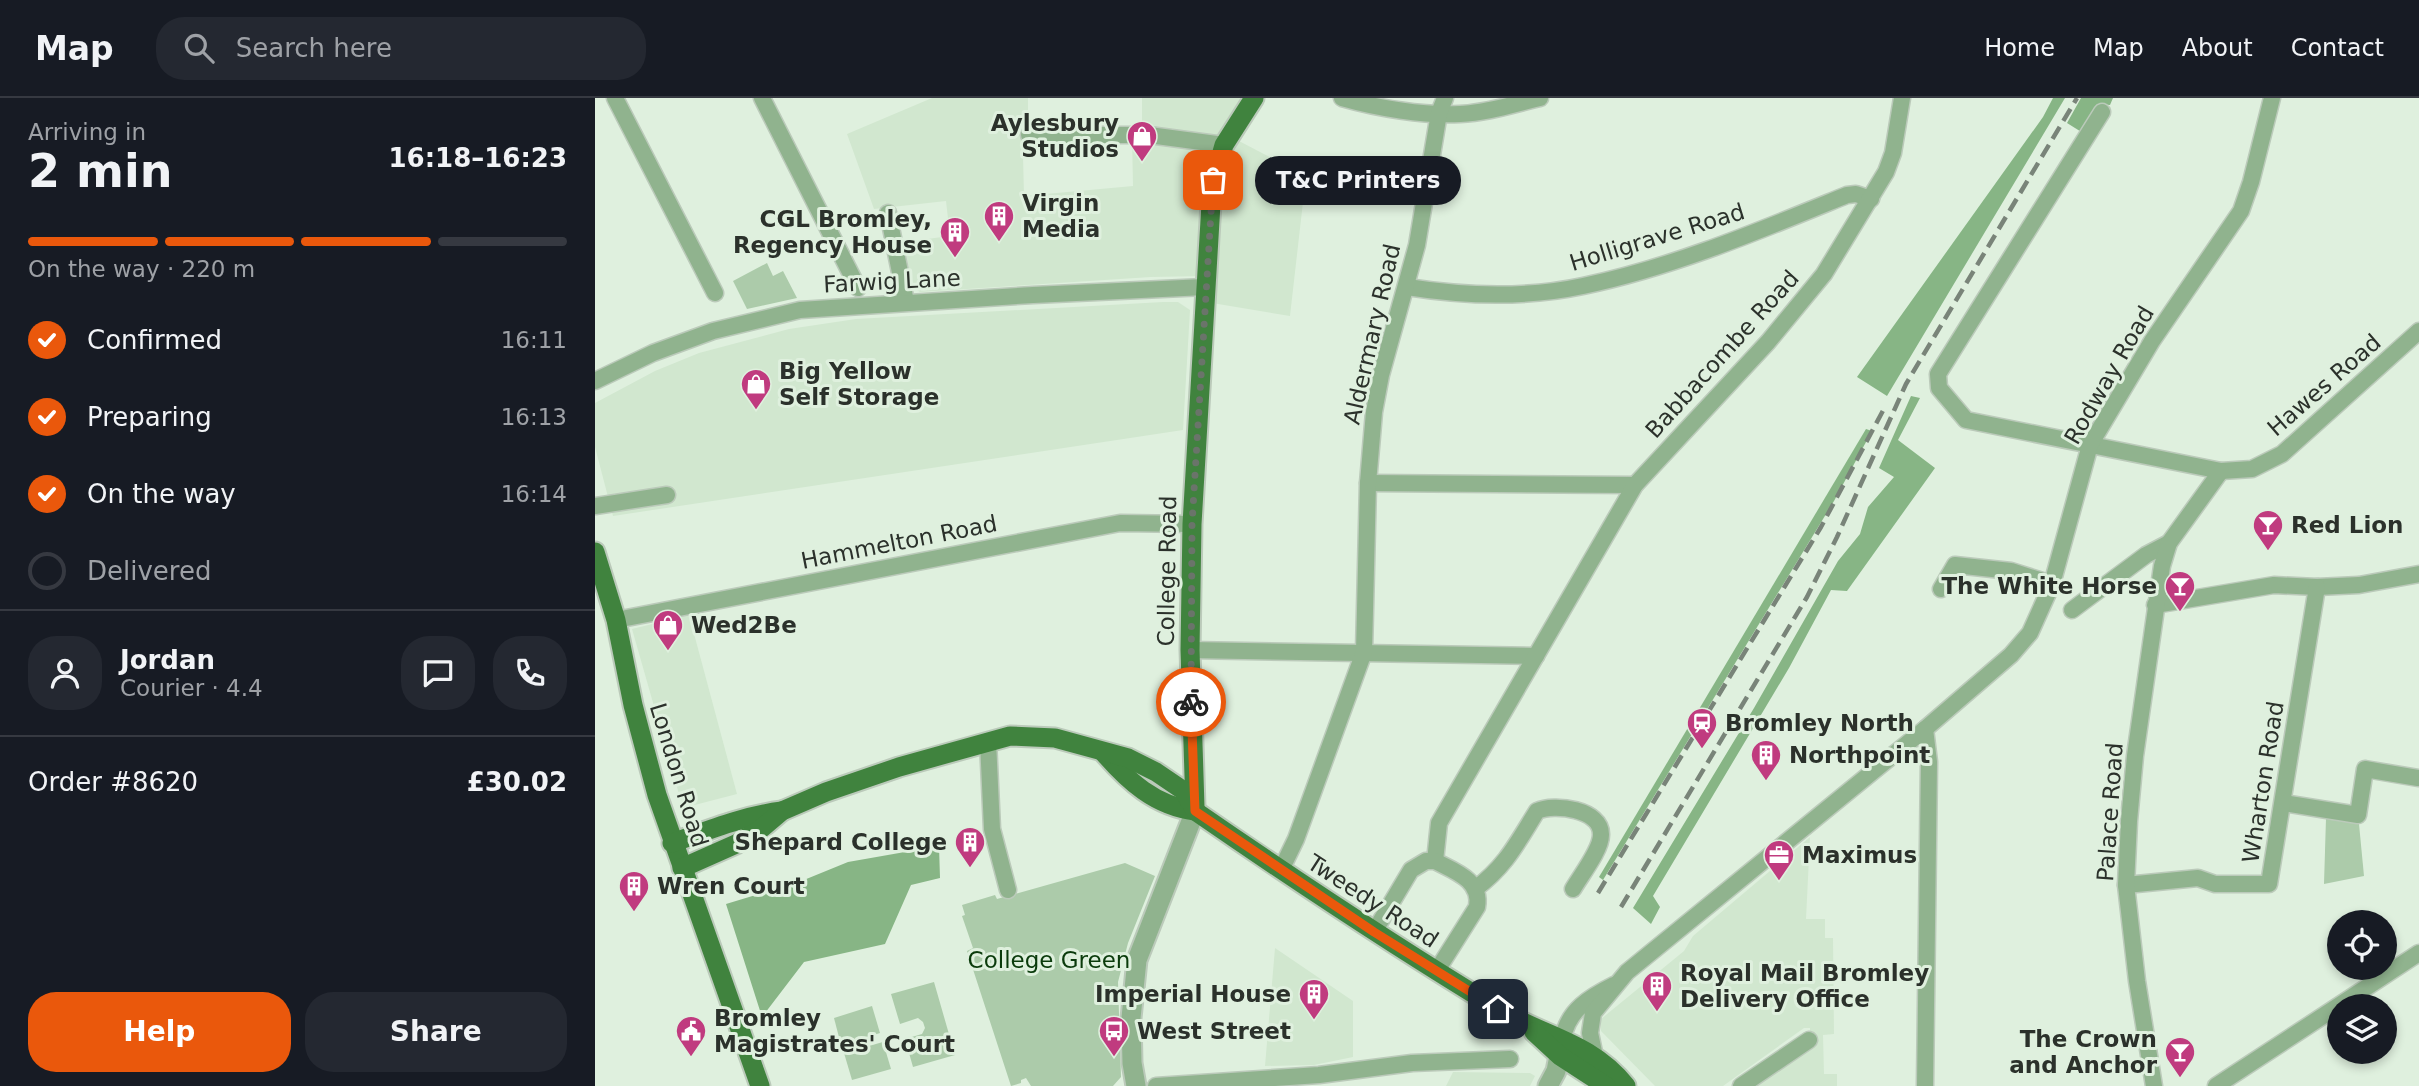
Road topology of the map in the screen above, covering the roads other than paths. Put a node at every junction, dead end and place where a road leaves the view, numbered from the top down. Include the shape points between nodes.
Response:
1 (615, 98) edge
2 (762, 98) edge
3 (1254, 98) edge
4 (1342, 98) edge
5 (1445, 98) edge
6 (1539, 98) edge
7 (1902, 98) edge
8 (2272, 98) edge
9 (2102, 112) dead end
10 (1439, 113) junction
11 (1030, 135) dead end
12 (1224, 145) junction
13 (1871, 200) junction
14 (888, 213) dead end
15 (860, 280) dead end
16 (1205, 287) junction
17 (1407, 287) junction
18 (715, 293) dead end
19 (906, 302) junction
20 (2419, 331) edge
21 (595, 381) edge
22 (2090, 445) junction
23 (2221, 471) junction
24 (1369, 483) junction
25 (1635, 485) junction
26 (667, 495) dead end
27 (595, 506) edge
28 (1192, 524) junction
29 (2169, 543) junction
30 (595, 552) edge
31 (2419, 574) edge
32 (2052, 584) junction
33 (2317, 587) junction
34 (1941, 589) dead end
35 (2155, 605) junction
36 (2072, 610) dead end
37 (616, 620) junction
38 (1190, 650) junction
39 (1364, 652) junction
40 (1536, 656) junction
41 (1925, 729) junction
42 (988, 741) junction
43 (1103, 752) junction
44 (1193, 755) junction
45 (1156, 772) junction
46 (2418, 778) edge
47 (2284, 803) junction
48 (782, 811) junction
49 (1195, 811) junction
50 (672, 843) junction
51 (1435, 861) junction
52 (682, 868) junction
53 (1281, 870) junction
54 (2126, 885) junction
55 (1475, 888) junction
56 (1573, 889) dead end
57 (1008, 890) dead end
58 (1374, 932) junction
59 (2418, 955) edge
60 (1436, 972) junction
61 (1614, 985) junction
62 (1563, 1039) junction
63 (1809, 1041) dead end
64 (1595, 1057) junction
65 (1510, 1059) dead end
66 (760, 1086) edge
67 (1136, 1086) edge
68 (1156, 1086) edge
69 (1548, 1086) edge
70 (1606, 1086) edge
71 (1626, 1086) edge
72 (1741, 1086) edge
73 (1925, 1086) edge
74 (2154, 1086) edge
75 (2216, 1086) edge

1 - 18 street
2 - 15 street
3 - 12 main road, College Road
4 - 10 street
5 - 10 street, Aldermary Road
6 - 10 street via 1460,114
7 - 13 street, Babbacombe Road via 1893,153
8 - 22 street, Rodway Road via 2241,211 2152,341
9 - 22 street, Hawes Road via 1938,374 1940,388 1966,420
10 - 17 street, Aldermary Road
11 - 12 street via 1149,135
12 - 16 main road, College Road via 1212,187
13 - 17 street, Holligrave Road via 1847,195 1730,242 1582,287 1512,293
13 - 25 street, Babbacombe Road via 1824,274 1768,342
14 - 19 street
16 - 19 street, Farwig Lane
16 - 28 main road, College Road
17 - 24 street, Aldermary Road via 1381,375
19 - 21 street, Farwig Lane via 800,310 749,321 653,353
20 - 23 street, Hawes Road via 2283,454 2252,469
22 - 23 street, Hawes Road
22 - 32 street, Rodway Road
23 - 29 street
24 - 25 street
24 - 39 street, Aldermary Road
25 - 40 street, Babbacombe Road
26 - 27 street
28 - 37 street, Hammelton Road via 1120,523
28 - 38 main road, College Road
29 - 35 street, Palace Road
29 - 36 street
30 - 37 main road, London Road
31 - 33 street
32 - 34 street via 2011,571 1955,565
32 - 41 street, Rodway Road via 2030,633 2018,648
33 - 35 street via 2274,585
33 - 47 street, Wharton Road
35 - 54 street, Palace Road via 2135,756
37 - 50 main road, London Road via 633,705
38 - 39 street
38 - 44 main road, College Road
39 - 40 street
39 - 53 street, Aldermary Road via 1297,839
40 - 51 street, Babbacombe Road via 1439,823
41 - 61 street, Rodway Road
41 - 73 street via 1929,762
42 - 43 main road, Tweedy Road via 1043,737
42 - 48 main road, Tweedy Road via 898,767
42 - 57 street via 992,829
43 - 45 main road, Tweedy Road
43 - 49 main road, Tweedy Road via 1127,780 1175,809
44 - 45 main road via 1177,770
44 - 49 main road, College Road
45 - 49 main road, Tweedy Road via 1184,791
46 - 47 street via 2365,769 2358,815
47 - 54 street, Wharton Road via 2269,884 2215,884 2198,878
48 - 50 main road, Tweedy Road via 731,821
48 - 52 main road, Tweedy Road via 736,844
49 - 53 main road, Tweedy Road
49 - 67 street, College Road via 1137,960 1131,1018
50 - 52 main road, London Road
51 - 55 street via 1462,875
51 - 58 street via 1411,870
52 - 66 main road, London Road
53 - 58 main road, Tweedy Road
54 - 74 street, Palace Road
55 - 56 street via 1505,863 1537,811 1560,807 1591,817 1602,832
55 - 60 street via 1478,907
58 - 60 main road, Tweedy Road
59 - 75 street
60 - 62 main road, Tweedy Road via 1528,1027
61 - 62 street via 1589,999
61 - 64 street via 1593,1013
62 - 64 main road, Tweedy Road
62 - 69 street
62 - 70 main road, Tweedy Road
63 - 72 street
64 - 71 main road, Tweedy Road
65 - 68 street

